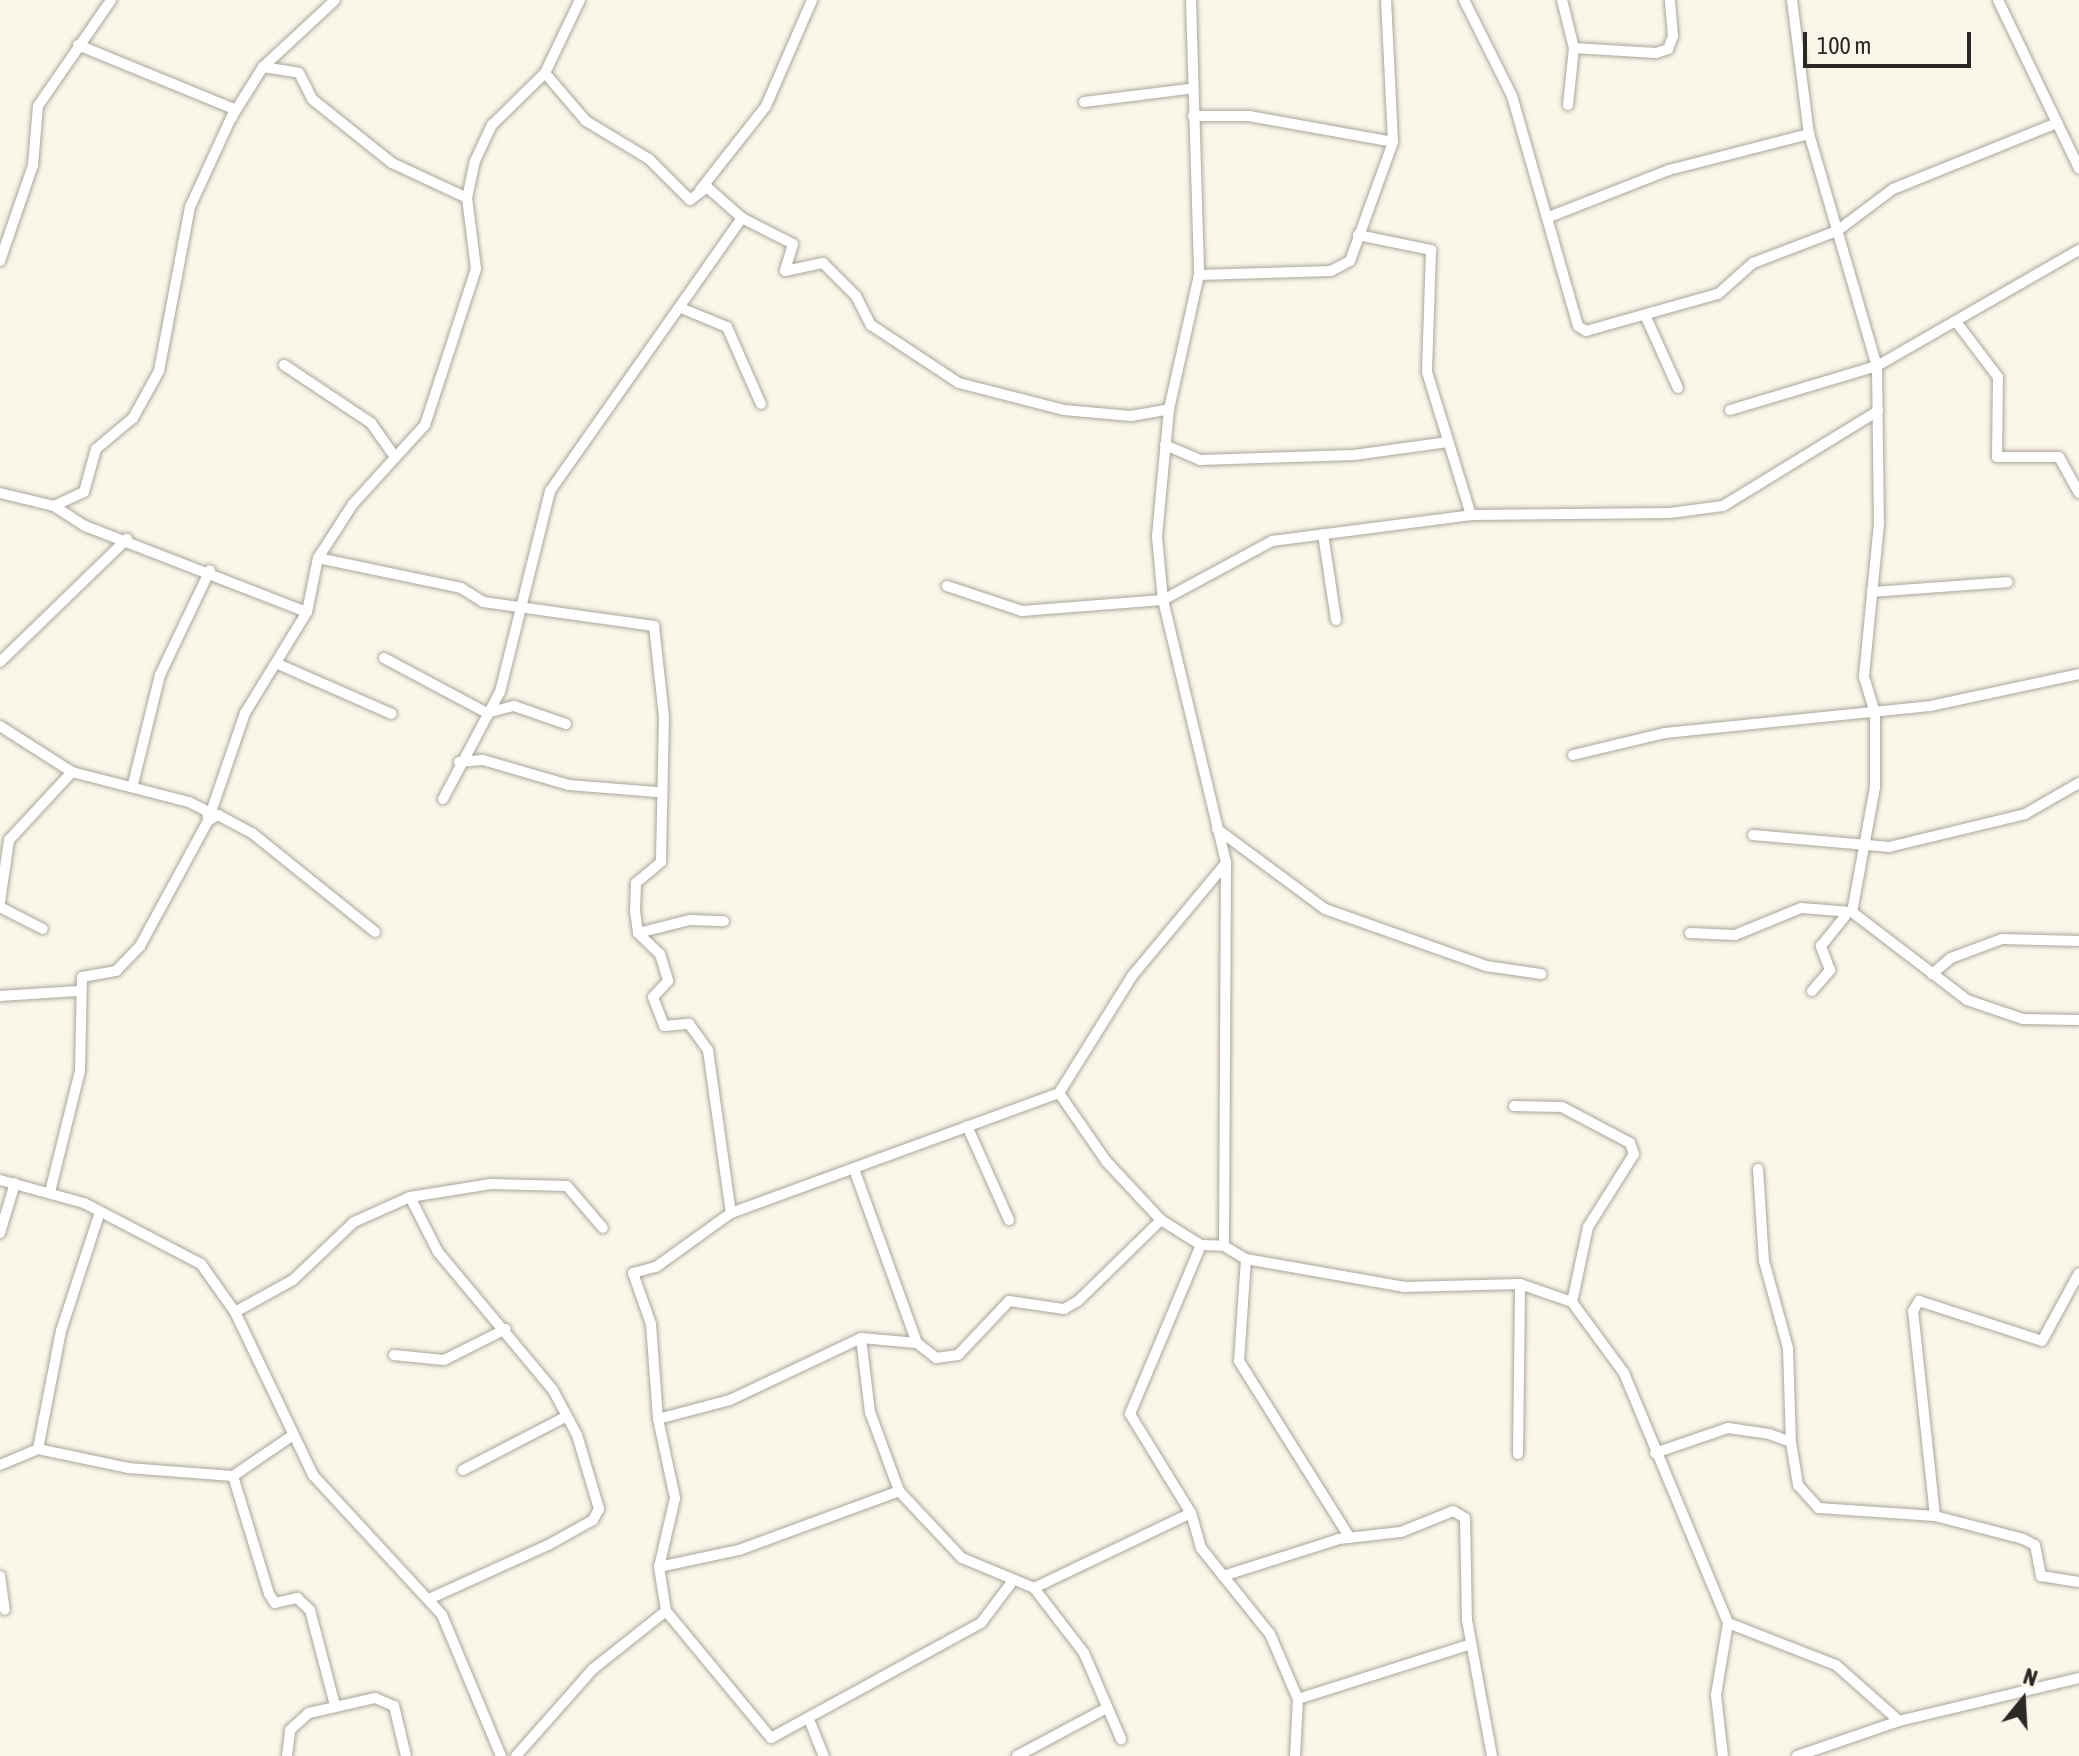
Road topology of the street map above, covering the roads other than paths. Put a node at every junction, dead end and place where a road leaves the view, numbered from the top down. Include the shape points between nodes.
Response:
1 (111, 0) edge
2 (335, 0) edge
3 (812, 0) edge
4 (1191, 0) edge
5 (1386, 0) edge
6 (1464, 0) edge
7 (1562, 0) edge
8 (1670, 0) edge
9 (1792, 0) edge
10 (1998, 0) edge
11 (578, 1) edge
12 (78, 45) junction
13 (1574, 48) junction
14 (263, 67) junction
15 (545, 73) junction
16 (1189, 89) junction
17 (1084, 102) dead end
18 (1568, 105) dead end
19 (1193, 116) junction
20 (231, 118) junction
21 (2057, 123) junction
22 (1809, 134) junction
23 (1393, 142) junction
24 (2075, 143) edge
25 (2079, 168) edge
26 (467, 198) junction
27 (690, 200) junction
28 (1549, 217) junction
29 (742, 218) junction
30 (1837, 231) junction
31 (1358, 235) junction
32 (4, 242) edge
33 (2079, 250) edge
34 (0, 261) edge
35 (1199, 275) junction
36 (681, 308) junction
37 (1645, 315) junction
38 (1957, 323) junction
39 (284, 365) dead end
40 (1877, 366) junction
41 (1678, 388) dead end
42 (761, 404) dead end
43 (1169, 409) junction
44 (1730, 410) dead end
45 (1878, 411) junction
46 (1448, 442) junction
47 (1165, 445) junction
48 (395, 457) junction
49 (0, 493) edge
50 (2079, 493) edge
51 (54, 506) junction
52 (1471, 515) junction
53 (1323, 534) junction
54 (127, 539) junction
55 (318, 558) junction
56 (210, 570) junction
57 (2008, 582) dead end
58 (947, 586) dead end
59 (1872, 592) junction
60 (1163, 600) junction
61 (518, 607) junction
62 (307, 612) junction
63 (1336, 620) dead end
64 (384, 658) dead end
65 (0, 662) edge
66 (278, 664) junction
67 (2079, 674) edge
68 (487, 713) junction
69 (392, 714) dead end
70 (1875, 714) junction
71 (566, 724) dead end
72 (0, 726) edge
73 (1573, 755) dead end
74 (459, 762) junction
75 (72, 772) junction
76 (2079, 783) edge
77 (133, 784) junction
78 (657, 792) junction
79 (443, 799) dead end
80 (208, 821) junction
81 (1216, 828) junction
82 (1753, 835) dead end
83 (1869, 844) junction
84 (1226, 863) junction
85 (0, 905) edge
86 (1848, 914) junction
87 (724, 921) dead end
88 (43, 929) dead end
89 (375, 932) dead end
90 (638, 933) junction
91 (1690, 933) dead end
92 (2079, 941) edge
93 (1541, 974) dead end
94 (1932, 974) junction
95 (78, 991) junction
96 (1812, 991) dead end
97 (0, 996) edge
98 (2079, 1020) edge
99 (1059, 1093) junction
100 (1514, 1106) dead end
101 (967, 1126) junction
102 (854, 1169) junction
103 (1758, 1169) dead end
104 (0, 1180) edge
105 (15, 1183) junction
106 (50, 1192) junction
107 (410, 1197) junction
108 (100, 1212) junction
109 (731, 1213) junction
110 (1009, 1220) dead end
111 (1161, 1220) junction
112 (603, 1228) dead end
113 (0, 1233) edge
114 (1201, 1245) junction
115 (1224, 1246) junction
116 (1246, 1259) junction
117 (2079, 1273) edge
118 (1520, 1284) junction
119 (1572, 1302) junction
120 (235, 1312) junction
121 (506, 1329) junction
122 (861, 1338) junction
123 (917, 1343) junction
124 (394, 1355) dead end
125 (567, 1416) junction
126 (658, 1419) junction
127 (293, 1435) junction
128 (1791, 1442) junction
129 (38, 1449) junction
130 (1655, 1453) junction
131 (1518, 1454) dead end
132 (0, 1465) edge
133 (463, 1470) dead end
134 (233, 1476) junction
135 (899, 1491) junction
136 (1191, 1513) junction
137 (1935, 1516) junction
138 (1350, 1538) junction
139 (659, 1567) junction
140 (0, 1576) edge
141 (1223, 1576) junction
142 (1012, 1582) junction
143 (2079, 1582) edge
144 (1034, 1588) junction
145 (431, 1598) junction
146 (5, 1610) dead end
147 (666, 1611) junction
148 (1728, 1623) junction
149 (1471, 1644) junction
150 (2079, 1678) edge
151 (1298, 1699) junction
152 (335, 1705) junction
153 (1107, 1708) junction
154 (1899, 1721) junction
155 (810, 1722) junction
156 (1121, 1739) dead end
157 (287, 1756) edge
158 (406, 1756) edge
159 (501, 1756) edge
160 (516, 1756) edge
161 (824, 1756) edge
162 (1017, 1756) edge
163 (1295, 1756) edge
164 (1492, 1756) edge
165 (1723, 1756) edge
166 (1797, 1756) edge

1 - 12 street
2 - 14 street
3 - 27 street via 766,106
4 - 16 street
5 - 23 street
6 - 28 street via 1512,96
7 - 13 street
8 - 13 street via 1668,49
9 - 22 street
10 - 21 street
11 - 15 street
12 - 20 street via 234,109
12 - 32 street via 38,106 33,165
13 - 18 street
14 - 20 street
14 - 26 street via 299,73 312,99 367,145 412,175
15 - 26 street via 492,125
15 - 27 street via 586,121 649,159
16 - 17 street
16 - 19 street
19 - 23 street via 1249,116
19 - 35 street
20 - 51 street via 190,207 159,371 133,418 96,449 84,492
21 - 24 street
21 - 30 street via 1893,189
22 - 28 street via 1669,170
22 - 30 street
23 - 31 street
24 - 25 street
26 - 48 street via 476,269 438,397 425,425
27 - 29 street via 707,187
28 - 37 street via 1581,329
29 - 36 street
29 - 43 street via 793,244 785,271 823,263 856,296 871,325 976,392 1131,416
30 - 37 street via 1762,258 1718,294
30 - 40 street
31 - 35 street via 1343,269
31 - 46 street via 1431,250 1427,372
32 - 34 street
33 - 38 street
35 - 43 street
36 - 42 street via 727,327
36 - 61 street via 648,343 577,462 550,491
37 - 41 street
38 - 40 street
38 - 50 street via 1998,377 1997,457 2059,457
39 - 48 street via 371,423
40 - 44 street
40 - 45 street
43 - 47 street
45 - 52 street via 1723,506 1670,513
45 - 59 street
46 - 47 street via 1354,455 1200,460
46 - 52 street
47 - 60 street via 1157,537
48 - 55 street
49 - 51 street
51 - 54 street
52 - 53 street
53 - 60 street via 1272,541
53 - 63 street
54 - 56 street
54 - 65 street
55 - 61 street
55 - 62 street
56 - 62 street
56 - 77 street via 160,675
57 - 59 street
58 - 60 street via 1022,611
59 - 70 street via 1864,677
60 - 81 street
61 - 68 street via 500,692
61 - 78 street via 654,626 664,717
62 - 66 street
64 - 68 street
66 - 69 street
66 - 80 street via 245,713
67 - 70 street
68 - 71 street via 514,706
68 - 74 street
70 - 73 street via 1665,733
70 - 83 street
72 - 75 street
74 - 78 street via 483,760 569,785
74 - 79 street
75 - 77 street
75 - 85 street via 9,840
76 - 83 street via 2025,814 1889,847
77 - 80 street via 189,802 207,811
78 - 90 street via 661,862 636,883
80 - 89 street via 218,815 252,833
80 - 95 street via 140,946 116,971 82,977
81 - 84 street
81 - 93 street via 1325,909 1486,966
82 - 83 street
83 - 86 street
84 - 99 street via 1132,976
84 - 115 street
85 - 88 street
86 - 91 street via 1801,908 1735,935
86 - 94 street
86 - 96 street via 1821,946 1830,970
87 - 90 street via 690,920
90 - 109 street via 660,954 668,981 653,997 664,1026 689,1024 708,1050
92 - 94 street via 2002,939 1951,958
94 - 98 street via 1967,1000 2023,1019
95 - 97 street
95 - 106 street via 80,1071
99 - 101 street
99 - 111 street via 1106,1161
100 - 119 street via 1562,1107 1630,1143 1634,1154 1588,1227
101 - 102 street
101 - 110 street
102 - 109 street
102 - 123 street
103 - 128 street via 1764,1261 1788,1348
104 - 105 street
105 - 106 street
105 - 113 street
106 - 108 street
107 - 112 street via 491,1184 567,1186
107 - 120 street via 354,1222 293,1280
107 - 121 street via 438,1252
108 - 120 street via 201,1264
108 - 129 street via 61,1331
109 - 126 street via 656,1267 633,1273 651,1324
111 - 114 street
111 - 123 street via 1064,1309 1009,1301 958,1355 936,1358
114 - 115 street
114 - 136 street via 1130,1414
115 - 116 street
116 - 118 street via 1404,1287
116 - 138 street via 1239,1361
117 - 137 street via 2042,1341 1919,1301 1913,1311
118 - 119 street
118 - 131 street
119 - 130 street via 1624,1373
120 - 127 street
121 - 124 street via 444,1360
121 - 125 street
122 - 123 street
122 - 126 street via 730,1400
122 - 135 street via 870,1412
125 - 133 street
125 - 145 street via 597,1515
126 - 139 street via 675,1498
127 - 134 street
127 - 145 street via 313,1475
128 - 130 street via 1728,1428
128 - 137 street via 1798,1485 1819,1508
129 - 132 street
129 - 134 street via 128,1468
130 - 148 street
134 - 152 street via 269,1594 275,1603 297,1598 310,1610
135 - 139 street via 739,1550
135 - 142 street via 962,1558
136 - 141 street via 1201,1548
136 - 144 street
137 - 143 street via 2023,1539 2035,1545 2041,1576
138 - 141 street
138 - 149 street via 1401,1532 1453,1511 1465,1518
139 - 147 street
140 - 146 street
141 - 151 street via 1270,1634
142 - 144 street
142 - 155 street via 981,1623
144 - 153 street via 1084,1653
145 - 159 street
147 - 155 street via 762,1735
147 - 160 street via 593,1669
148 - 154 street via 1836,1665
148 - 165 street via 1716,1695
149 - 151 street
149 - 164 street
150 - 154 street
151 - 163 street
152 - 157 street via 309,1713 290,1730
152 - 158 street via 389,1701
153 - 156 street
153 - 162 street
154 - 166 street
155 - 161 street

